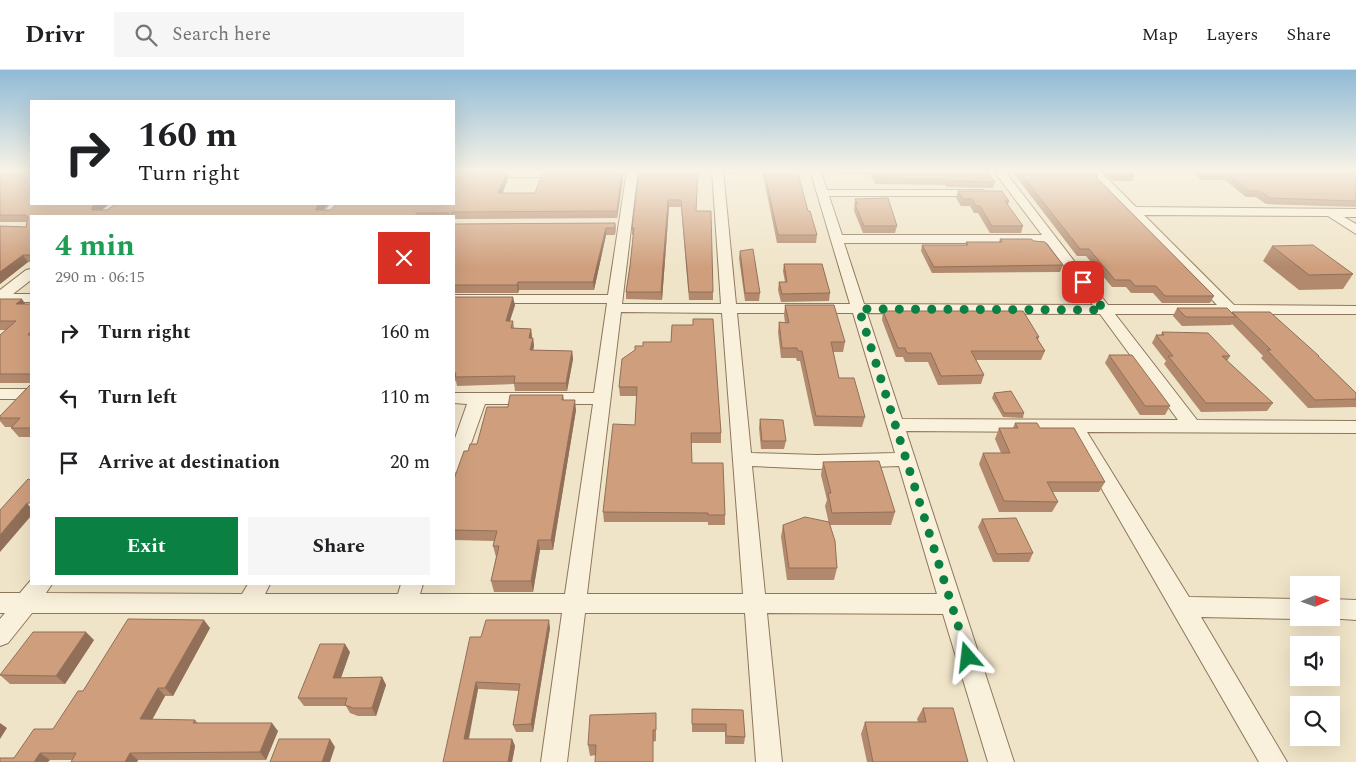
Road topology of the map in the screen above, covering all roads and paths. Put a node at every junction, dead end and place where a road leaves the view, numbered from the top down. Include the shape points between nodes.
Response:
1 (623, 202) edge
2 (720, 202) edge
3 (825, 202) edge
4 (1024, 202) edge
5 (1125, 202) edge
6 (335, 205) edge
7 (1134, 211) junction
8 (1331, 213) junction
9 (1356, 213) edge
10 (327, 215) edge
11 (1356, 230) edge
12 (837, 239) junction
13 (1052, 240) junction
14 (30, 274) edge
15 (0, 298) edge
16 (30, 298) edge
17 (455, 299) edge
18 (614, 303) junction
19 (730, 308) junction
20 (859, 309) junction
21 (1104, 310) junction
22 (1230, 310) junction
23 (1356, 310) edge
24 (0, 394) edge
25 (30, 394) edge
26 (455, 398) edge
27 (478, 398) junction
28 (602, 399) junction
29 (895, 425) junction
30 (1075, 426) junction
31 (1192, 426) junction
32 (1356, 427) edge
33 (743, 459) junction
34 (905, 459) junction
35 (455, 463) edge
36 (40, 585) edge
37 (254, 593) edge
38 (409, 594) edge
39 (0, 603) edge
40 (26, 603) junction
41 (575, 604) junction
42 (756, 604) junction
43 (951, 604) junction
44 (1182, 607) junction
45 (1290, 609) edge
46 (1340, 609) edge
47 (1356, 610) edge
48 (0, 636) edge
49 (554, 762) edge
50 (769, 762) edge
51 (1001, 762) edge
52 (1274, 762) edge

1 - 18 street
2 - 19 street
3 - 12 street
4 - 13 street
5 - 7 street
6 - 10 street
7 - 8 street
7 - 22 street
8 - 9 street
8 - 11 street
12 - 13 street
12 - 20 street
13 - 21 street
14 - 15 street
15 - 16 street
17 - 18 street
18 - 19 street
18 - 28 street
19 - 20 street
19 - 33 street
20 - 21 street
20 - 29 street
21 - 22 street
21 - 31 street
22 - 23 street
24 - 25 street
26 - 27 street
27 - 28 street
27 - 35 street
28 - 41 street
29 - 30 street
29 - 34 street
30 - 31 street
30 - 44 street
31 - 32 street
33 - 34 street via 818,462
33 - 42 street
34 - 43 street
36 - 40 street
37 - 38 street
37 - 40 street
38 - 41 street
39 - 40 street
40 - 48 street
41 - 42 street
41 - 49 street
42 - 43 street
42 - 50 street
43 - 51 street
44 - 45 street
44 - 52 street
46 - 47 street

